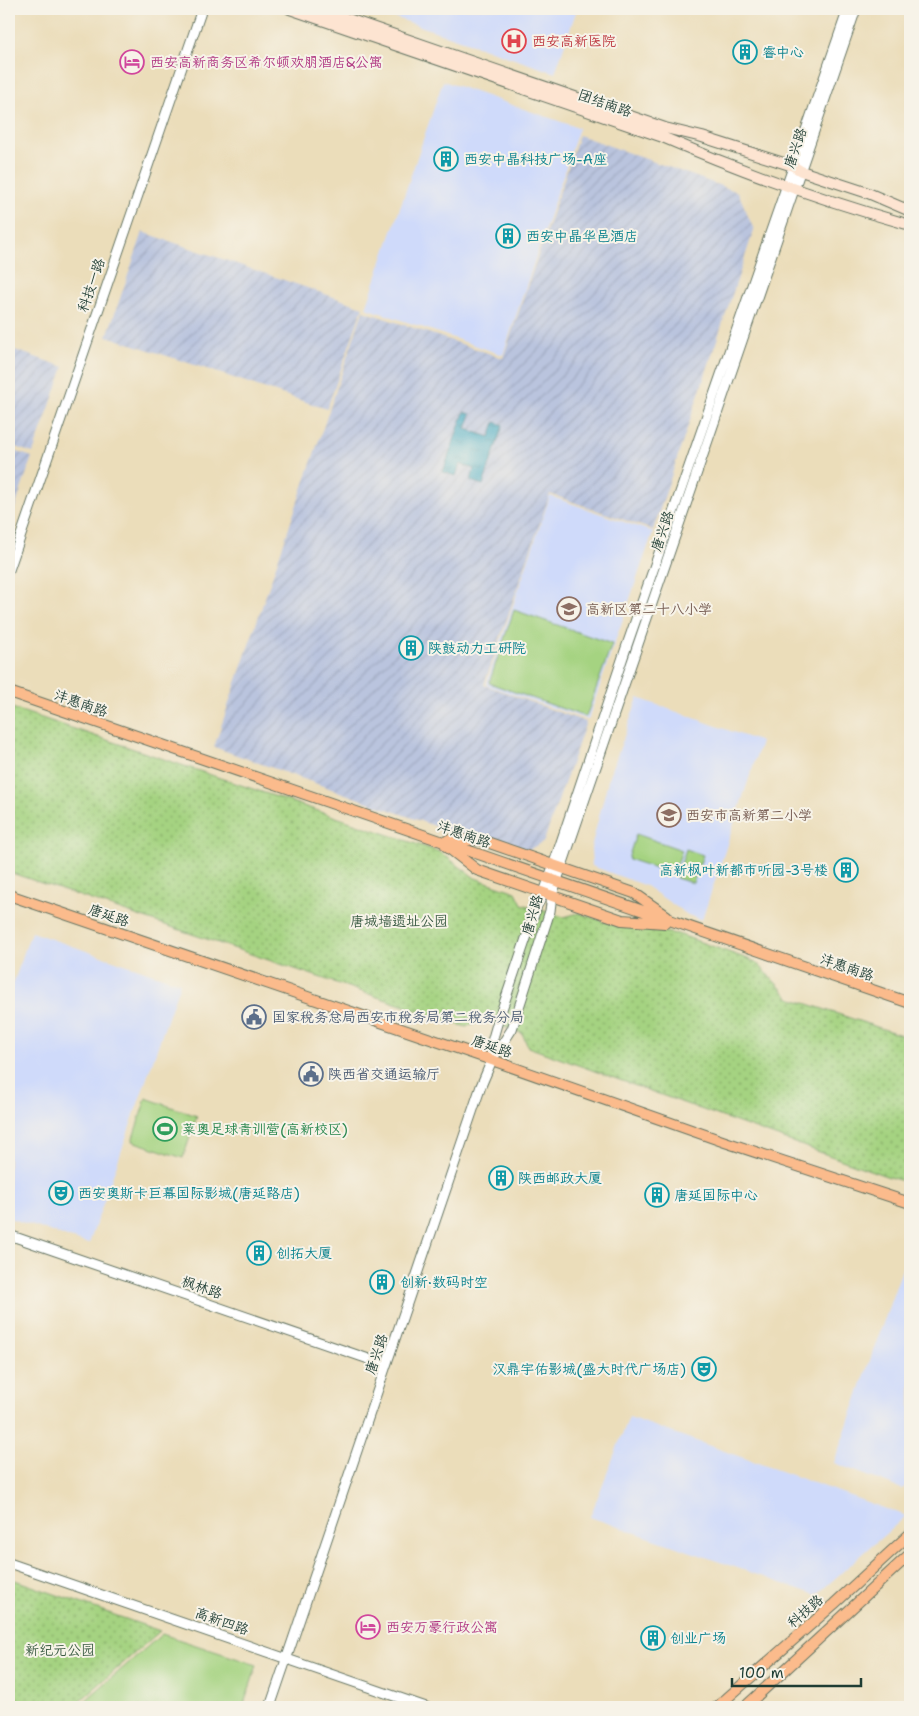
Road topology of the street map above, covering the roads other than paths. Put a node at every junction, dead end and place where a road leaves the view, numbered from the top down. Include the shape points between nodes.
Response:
1 (202, 9) edge
2 (290, 9) edge
3 (319, 9) edge
4 (848, 9) edge
5 (856, 9) edge
6 (797, 168) junction
7 (791, 186) junction
8 (910, 211) edge
9 (910, 225) edge
10 (9, 570) edge
11 (9, 692) edge
12 (439, 840) junction
13 (557, 867) junction
14 (553, 879) junction
15 (548, 894) junction
16 (9, 895) edge
17 (678, 924) junction
18 (910, 1003) edge
19 (492, 1060) junction
20 (910, 1204) edge
21 (9, 1235) edge
22 (386, 1366) junction
23 (910, 1534) edge
24 (910, 1554) edge
25 (9, 1563) edge
26 (287, 1658) junction
27 (270, 1707) edge
28 (426, 1707) edge
29 (717, 1707) edge
30 (745, 1707) edge

1 - 10 street, 科技一路
2 - 7 main road, 团结南路 via 660,136
3 - 6 main road, 团结南路 via 665,128
4 - 6 street, 唐兴路
5 - 6 street, 唐兴路
6 - 7 street, 唐兴路
6 - 8 main road, 团结南路
7 - 9 main road, 团结南路
7 - 13 street, 唐兴路
11 - 12 main road, 沣惠南路
12 - 13 main road via 480,840
12 - 14 main road, 沣惠南路
12 - 15 main road via 477,870
13 - 14 street, 唐兴路
13 - 17 main road via 634,893
14 - 15 street, 唐兴路
14 - 17 main road, 沣惠南路
15 - 17 main road via 622,920
15 - 19 street, 唐兴路 via 537,906 497,1024
15 - 19 street, 唐兴路 via 550,911 512,1029
16 - 19 main road, 唐延路
17 - 18 main road, 沣惠南路
19 - 20 main road, 唐延路
19 - 22 street, 唐兴路
21 - 22 street, 枫林路
22 - 26 street, 唐兴路
23 - 29 main road, 科技路
24 - 30 main road
25 - 26 street, 高新四路
26 - 27 street, 唐兴路
26 - 28 street, 高新四路

